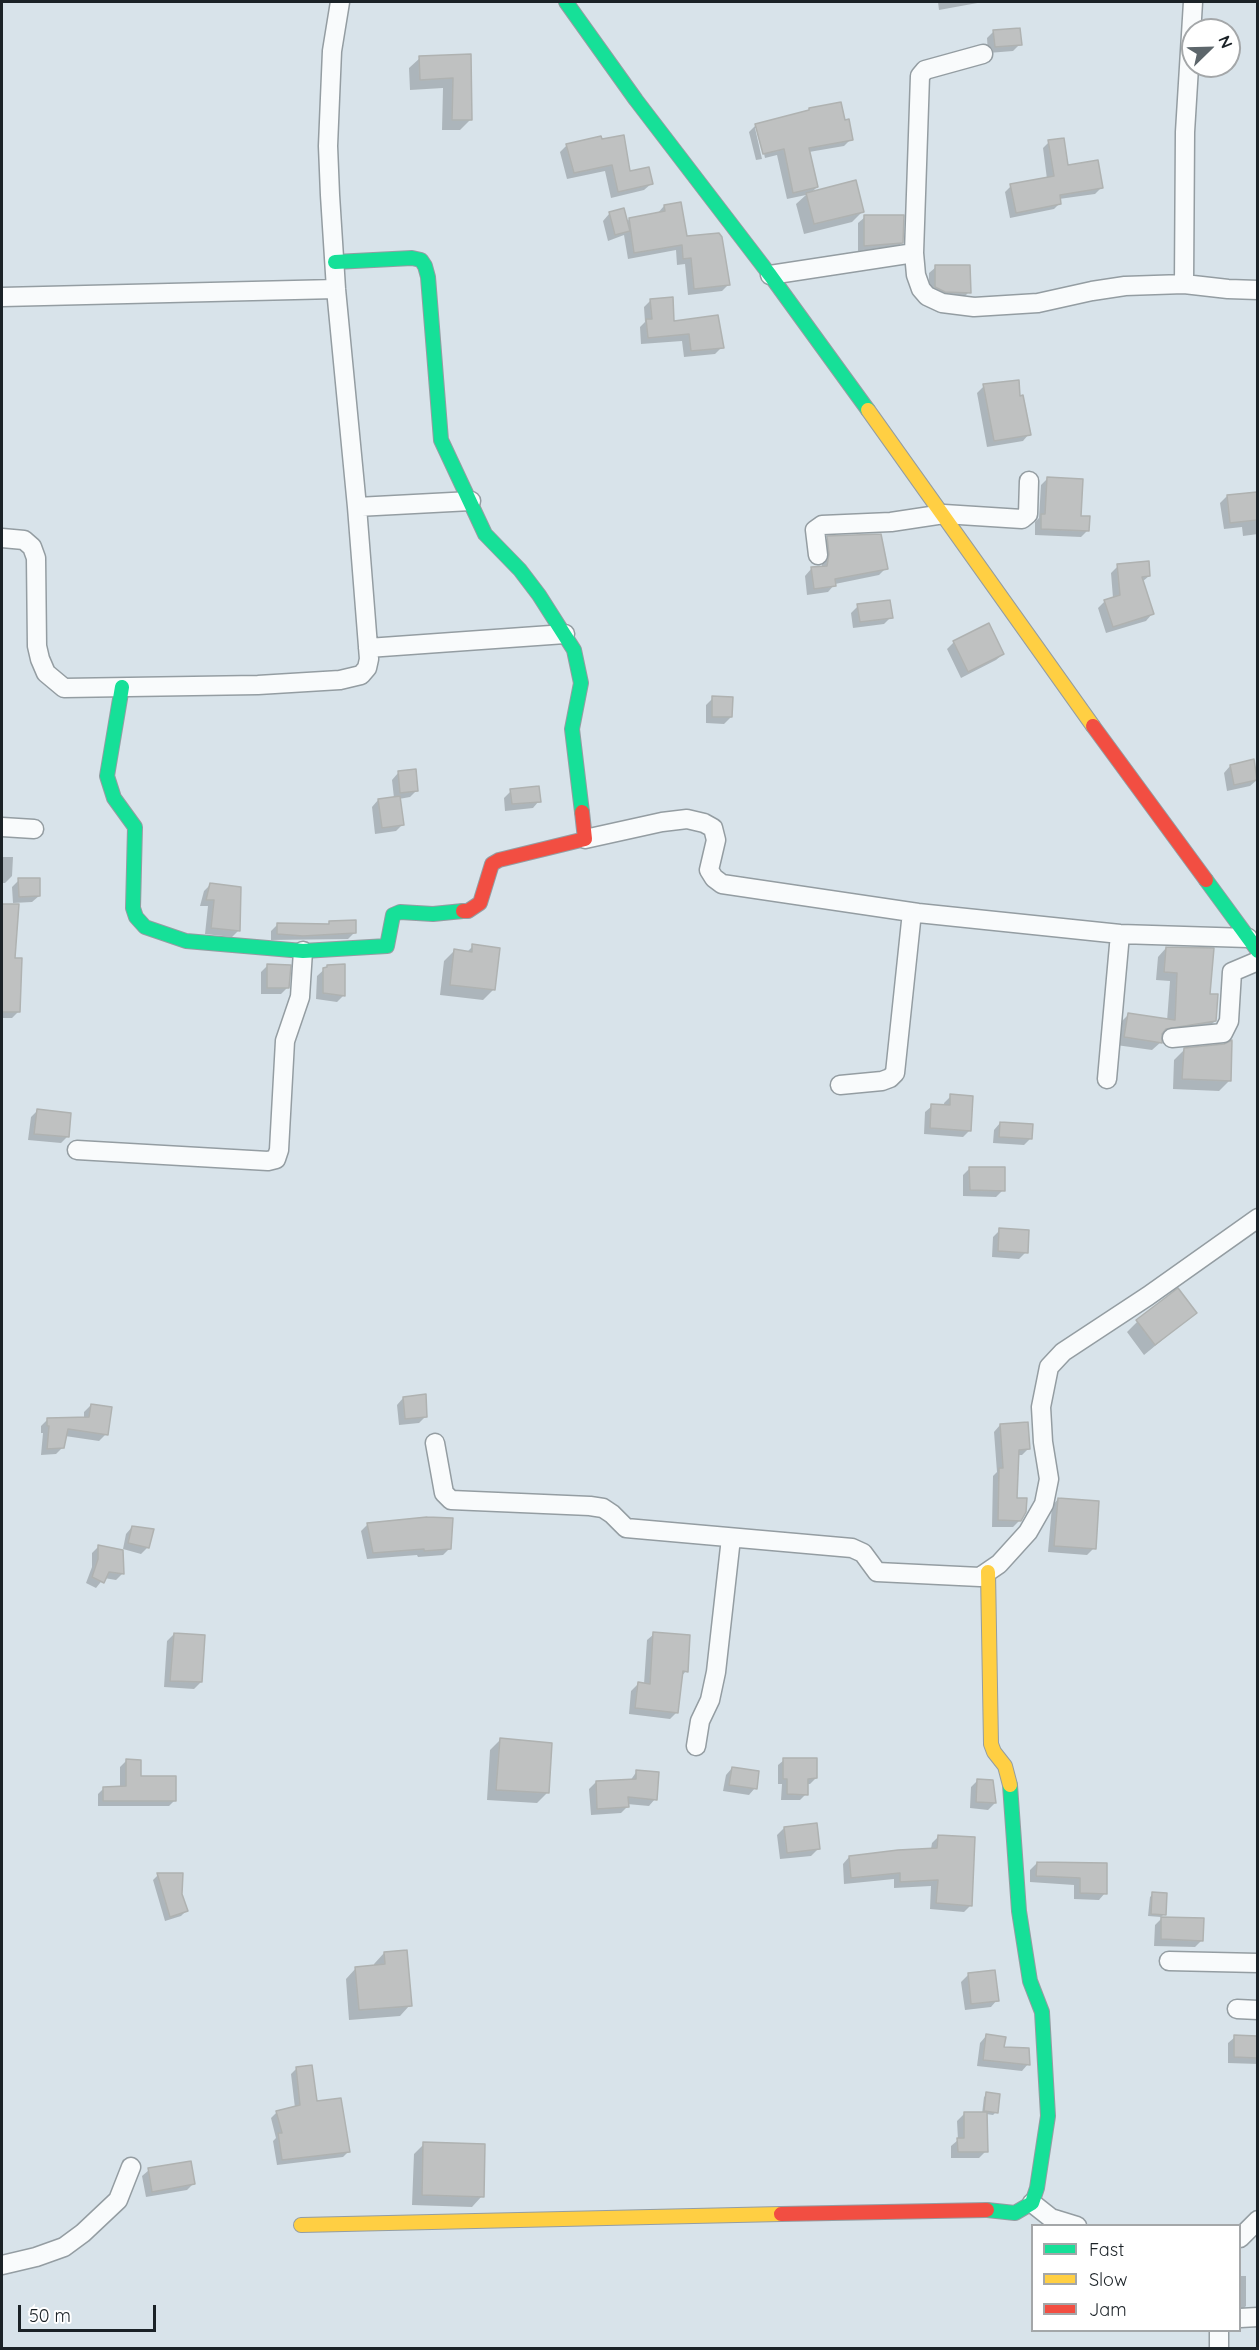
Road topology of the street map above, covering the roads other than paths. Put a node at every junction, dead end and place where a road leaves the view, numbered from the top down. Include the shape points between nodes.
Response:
1 (340, 2) edge
2 (566, 2) edge
3 (1193, 2) edge
4 (983, 54) dead end
5 (914, 253) junction
6 (335, 262) junction
7 (770, 275) junction
8 (1184, 284) junction
9 (336, 289) junction
10 (1257, 290) edge
11 (2, 297) edge
12 (1029, 481) dead end
13 (471, 501) junction
14 (357, 507) junction
15 (944, 514) junction
16 (2, 538) edge
17 (818, 555) dead end
18 (565, 634) junction
19 (368, 648) junction
20 (122, 687) junction
21 (2, 826) edge
22 (34, 829) dead end
23 (585, 839) junction
24 (912, 912) junction
25 (1120, 934) junction
26 (1253, 944) edge
27 (303, 951) junction
28 (1257, 961) edge
29 (1172, 1038) dead end
30 (1107, 1079) dead end
31 (840, 1085) dead end
32 (77, 1150) dead end
33 (1257, 1218) edge
34 (435, 1443) dead end
35 (731, 1538) junction
36 (988, 1572) junction
37 (696, 1746) dead end
38 (1169, 1961) dead end
39 (1257, 1963) edge
40 (1237, 2009) dead end
41 (1257, 2010) edge
42 (131, 2167) dead end
43 (1032, 2203) junction
44 (1257, 2220) edge
45 (1070, 2224) edge
46 (301, 2225) dead end
47 (1241, 2236) edge
48 (2, 2265) edge
49 (1257, 2317) edge
50 (1241, 2318) edge
51 (1219, 2332) edge
52 (1219, 2349) edge

1 - 6 street via 332,51 328,146
2 - 7 street
3 - 8 street via 1185,132
4 - 5 street via 925,69 920,76
5 - 7 street
5 - 8 street via 916,275 927,296 942,303 974,307 1038,303 1125,286
6 - 9 street
6 - 13 street via 412,258 421,260 425,266 439,433
7 - 15 street
8 - 10 street
9 - 11 street
9 - 14 street
12 - 15 street via 1028,514 1022,519
13 - 14 street
13 - 18 street via 485,534 520,570
14 - 19 street
15 - 17 street via 891,522 822,525 815,530
15 - 26 street
16 - 20 street via 24,540 36,558 37,646 46,673 64,688
18 - 19 street
18 - 23 street via 574,650 581,683 572,729
19 - 20 street via 367,668 353,678 258,685
20 - 27 street via 107,776 114,798 135,827 133,908 140,923 186,941
21 - 22 street
23 - 24 street via 687,819 713,828 716,840 709,870 722,884
23 - 27 street via 492,864 480,903 468,911 393,915 387,946
24 - 25 street
24 - 31 street via 895,1072 882,1081
25 - 26 street
25 - 30 street
27 - 32 street via 300,997 285,1041 276,1159
28 - 29 street via 1232,972 1229,1021 1222,1033
33 - 36 street via 1063,1352 1049,1367 1041,1407 1049,1479 1044,1504 1028,1532
34 - 35 street via 444,1493 451,1500 590,1506 603,1508 626,1528
35 - 36 street via 852,1548 863,1553 877,1572 980,1577
35 - 37 street via 716,1672
36 - 43 street via 991,1744 1005,1766 1010,1785 1019,1911 1030,1981 1042,2012 1048,2116
38 - 39 street
40 - 41 street
42 - 48 street via 118,2200 83,2233 64,2247
43 - 45 street via 1051,2218
43 - 46 street via 1015,2213 986,2210
44 - 47 street
49 - 50 street
51 - 52 street

